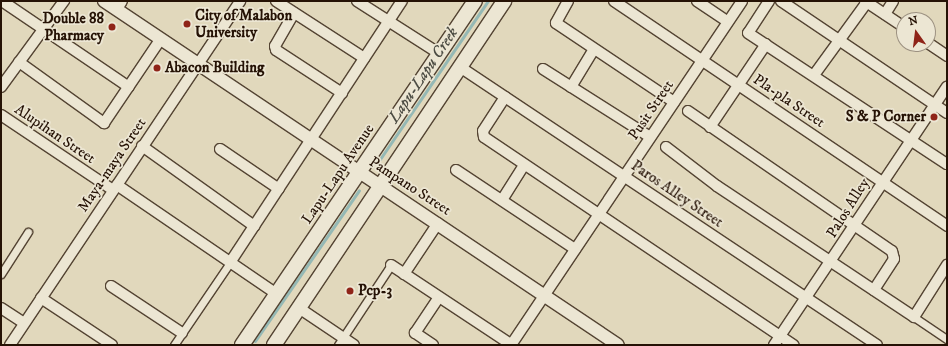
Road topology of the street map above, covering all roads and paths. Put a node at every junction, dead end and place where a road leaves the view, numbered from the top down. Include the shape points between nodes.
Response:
1 (3, 1) edge
2 (64, 1) edge
3 (104, 1) edge
4 (240, 1) edge
5 (276, 1) edge
6 (357, 1) edge
7 (402, 1) edge
8 (475, 1) edge
9 (504, 1) edge
10 (568, 1) edge
11 (614, 1) edge
12 (698, 1) edge
13 (742, 1) edge
14 (769, 1) edge
15 (782, 1) edge
16 (894, 1) edge
17 (866, 2) edge
18 (1, 4) edge
19 (119, 5) edge
20 (294, 13) junction
21 (885, 14) junction
22 (388, 22) junction
23 (728, 22) junction
24 (896, 22) edge
25 (43, 28) junction
26 (160, 40) junction
27 (839, 41) junction
28 (766, 44) junction
29 (936, 48) edge
30 (594, 49) junction
31 (440, 54) junction
32 (947, 56) edge
33 (364, 58) junction
34 (702, 61) junction
35 (19, 62) junction
36 (197, 65) junction
37 (460, 67) junction
38 (542, 68) dead end
39 (814, 75) junction
40 (739, 85) junction
41 (1, 87) edge
42 (129, 87) junction
43 (571, 87) junction
44 (947, 87) edge
45 (342, 93) junction
46 (505, 97) junction
47 (674, 102) junction
48 (935, 104) junction
49 (688, 112) dead end
50 (947, 113) edge
51 (1, 115) edge
52 (710, 127) junction
53 (650, 137) junction
54 (909, 140) junction
55 (311, 142) junction
56 (142, 146) junction
57 (666, 147) dead end
58 (220, 149) dead end
59 (947, 164) edge
60 (524, 165) junction
61 (456, 170) dead end
62 (360, 172) junction
63 (624, 177) junction
64 (882, 182) junction
65 (381, 185) junction
66 (115, 188) junction
67 (279, 190) junction
68 (502, 200) junction
69 (598, 216) junction
70 (438, 224) junction
71 (853, 225) junction
72 (254, 226) junction
73 (947, 226) edge
74 (28, 232) dead end
75 (575, 249) junction
76 (231, 261) junction
77 (832, 261) junction
78 (947, 265) edge
79 (391, 266) joint
80 (1, 274) edge
81 (404, 274) junction
82 (111, 286) dead end
83 (874, 290) junction
84 (276, 294) junction
85 (544, 295) junction
86 (439, 297) junction
87 (41, 298) junction
88 (806, 298) junction
89 (1, 308) edge
90 (299, 308) junction
91 (914, 317) junction
92 (24, 323) junction
93 (182, 333) junction
94 (780, 336) junction
95 (947, 339) edge
96 (341, 342) edge
97 (10, 345) edge
98 (112, 345) edge
99 (174, 345) edge
100 (242, 345) edge
101 (274, 345) edge
102 (354, 345) edge
103 (432, 345) edge
104 (511, 345) edge
105 (618, 345) edge
106 (774, 345) edge
107 (794, 345) edge
108 (877, 345) edge

1 - 18 street
1 - 25 street
2 - 25 street
3 - 19 street, Pampano Street
4 - 36 street, Maya-maya Street
5 - 20 street
6 - 22 street
7 - 22 street
8 - 31 main road, Lapu-Lapu Avenue
9 - 37 main road
10 - 30 street via 556,23
11 - 34 street, Pla-pla Street
12 - 23 street
13 - 23 street, Pusit Street
14 - 28 street via 748,33
15 - 27 street
16 - 21 street
17 - 21 street
17 - 27 street
19 - 26 street, Pampano Street
20 - 33 street
20 - 45 street via 275,46 276,50
21 - 24 street
22 - 31 street
22 - 33 street
23 - 34 street, Pusit Street
25 - 35 street
25 - 42 street
26 - 36 street, Pampano Street
26 - 42 street
27 - 39 street
27 - 48 street
28 - 39 street
28 - 40 street
29 - 32 street
30 - 43 street
30 - 47 street
31 - 62 main road, Lapu-Lapu Avenue
33 - 45 street
34 - 40 street, Pla-pla Street
34 - 47 street, Pusit Street
35 - 41 street
35 - 42 street via 104,123
36 - 55 street, Pampano Street
36 - 56 street, Maya-maya Street
37 - 46 street, Paros Alley Street
37 - 65 main road
38 - 43 street
39 - 54 street
40 - 52 street
40 - 64 street, Pla-pla Street
43 - 53 street
44 - 48 street, Palos Alley
45 - 55 street
46 - 60 street via 482,135
46 - 63 street, Paros Alley Street
47 - 53 street, Pusit Street
48 - 50 street
48 - 54 street, Palos Alley
49 - 52 street
51 - 66 street, Alupihan Street
52 - 71 street
53 - 63 street, Pusit Street
54 - 59 street
54 - 64 street, Palos Alley
55 - 62 street, Pampano Street
55 - 67 street
56 - 66 street, Maya-maya Street
56 - 72 street
57 - 77 street via 716,186
58 - 67 street
60 - 68 street
60 - 69 street
61 - 68 street
62 - 65 street, Pampano Street
62 - 84 main road, Lapu-Lapu Avenue
63 - 69 street, Pusit Street
63 - 88 street, Paros Alley Street
64 - 71 street, Palos Alley
64 - 73 street, Pla-pla Street
65 - 70 street, Pampano Street
65 - 90 main road
66 - 76 street, Alupihan Street
66 - 87 street, Maya-maya Street
67 - 72 street
68 - 75 street
69 - 75 street, Pusit Street
69 - 94 street
70 - 81 street
70 - 85 street, Pampano Street
71 - 77 street, Palos Alley
71 - 83 street via 894,253
72 - 76 street
74 - 80 street
75 - 85 street, Pusit Street
76 - 84 street, Alupihan Street
76 - 93 street
77 - 83 street
77 - 88 street, Palos Alley
78 - 91 street
79 - 81 street
79 - 96 street
81 - 86 street
82 - 93 street
83 - 91 street
84 - 100 main road, Lapu-Lapu Avenue
85 - 104 street, Pusit Street
85 - 105 street, Pampano Street
86 - 103 street via 415,333
86 - 104 street
87 - 92 street, Maya-maya Street
87 - 98 street
88 - 94 street, Palos Alley
88 - 108 street, Paros Alley Street
89 - 92 street
90 - 96 street
90 - 101 main road
91 - 95 street
92 - 97 street, Maya-maya Street
93 - 99 street
94 - 106 street, Palos Alley
94 - 107 street
96 - 102 street

